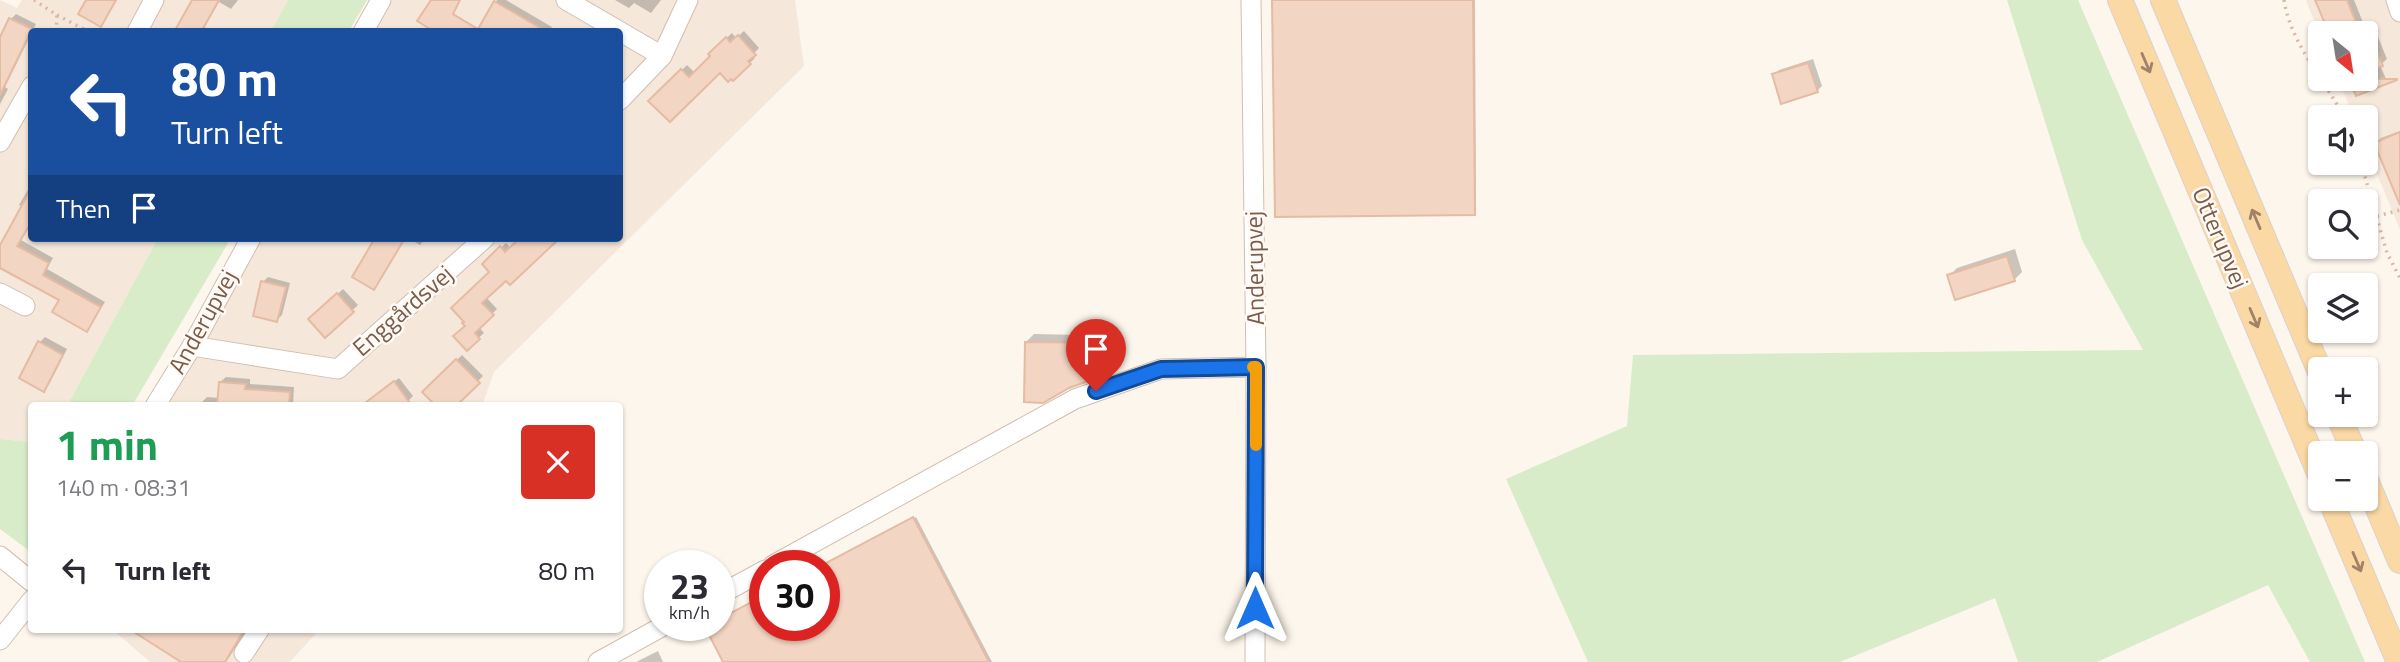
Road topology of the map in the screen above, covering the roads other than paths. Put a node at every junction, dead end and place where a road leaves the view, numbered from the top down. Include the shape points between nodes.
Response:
1 (154, 0) edge
2 (381, 0) edge
3 (566, 0) edge
4 (688, 0) edge
5 (1251, 0) edge
6 (2120, 0) edge
7 (2163, 0) edge
8 (2396, 0) edge
9 (2400, 12) edge
10 (139, 28) edge
11 (365, 28) edge
12 (614, 28) edge
13 (623, 33) edge
14 (662, 56) junction
15 (28, 93) edge
16 (623, 97) edge
17 (0, 142) edge
18 (249, 242) edge
19 (481, 242) edge
20 (0, 293) edge
21 (24, 306) dead end
22 (191, 346) junction
23 (2314, 357) edge
24 (1256, 367) junction
25 (157, 402) edge
26 (2308, 446) edge
27 (2378, 509) edge
28 (2335, 511) edge
29 (800, 550) edge
30 (0, 556) edge
31 (2400, 561) edge
32 (28, 579) edge
33 (28, 605) edge
34 (257, 633) edge
35 (644, 637) edge
36 (0, 640) edge
37 (244, 653) dead end
38 (598, 662) edge
39 (1255, 662) edge
40 (2399, 662) edge

1 - 10 street
2 - 11 street
3 - 12 street
4 - 14 street
5 - 24 street, Anderupvej
6 -> 26 main road, Otterupvej
23 -> 7 main road, Otterupvej
8 - 9 street
13 - 14 street
14 - 16 street
15 - 17 street
18 - 22 street, Anderupvej
19 - 22 street, Enggårdsvej via 338,369
20 - 21 street
22 - 25 street, Anderupvej
24 - 29 street via 1161,369 1075,399
24 - 39 street, Anderupvej
27 - 31 main road
28 -> 40 main road
30 - 32 street
33 - 36 street
34 - 37 street
35 - 38 street

